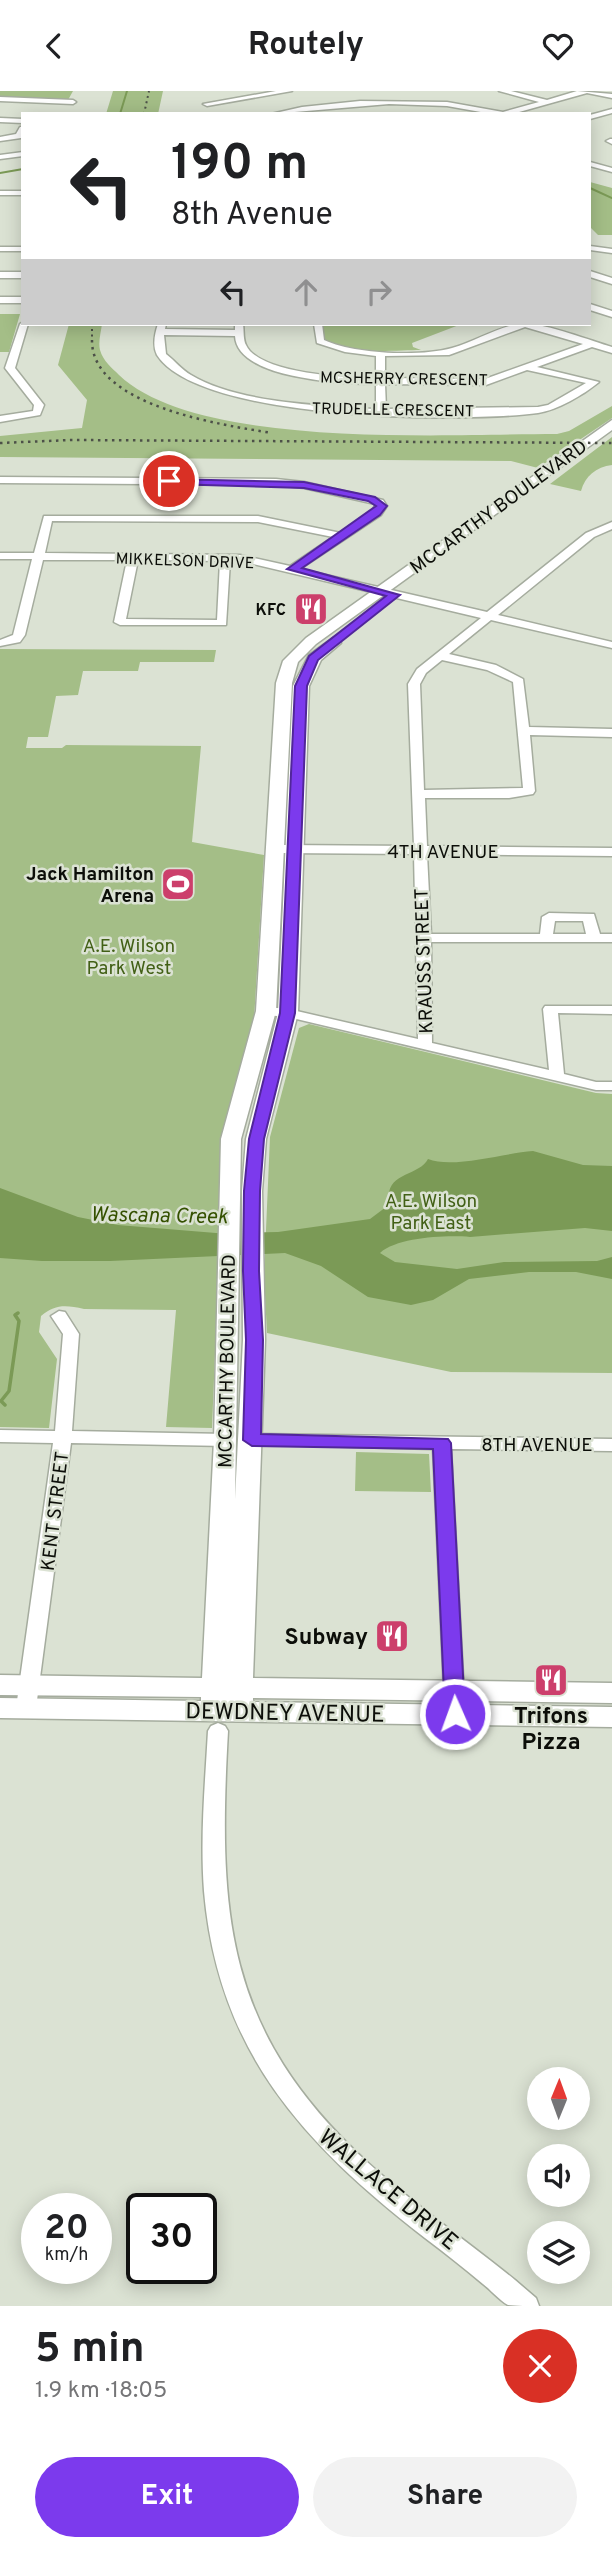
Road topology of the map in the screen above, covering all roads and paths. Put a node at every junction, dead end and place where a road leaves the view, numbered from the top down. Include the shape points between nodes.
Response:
1 (77, 91) edge
2 (289, 91) edge
3 (415, 91) edge
4 (502, 91) edge
5 (587, 91) edge
6 (352, 93) edge
7 (209, 94) dead end
8 (612, 96) edge
9 (0, 99) edge
10 (546, 102) junction
11 (351, 103) junction
12 (415, 103) junction
13 (207, 104) junction
14 (612, 111) edge
15 (206, 112) edge
16 (288, 112) edge
17 (351, 112) edge
18 (493, 112) edge
19 (510, 112) edge
20 (591, 117) edge
21 (0, 120) edge
22 (21, 121) edge
23 (21, 132) edge
24 (21, 138) edge
25 (0, 141) edge
26 (21, 154) edge
27 (0, 157) edge
28 (591, 164) edge
29 (612, 170) edge
30 (0, 193) edge
31 (21, 193) edge
32 (591, 248) edge
33 (0, 249) edge
34 (21, 249) edge
35 (612, 251) edge
36 (591, 274) edge
37 (0, 275) edge
38 (21, 275) edge
39 (612, 281) edge
40 (0, 300) edge
41 (21, 300) edge
42 (591, 307) edge
43 (612, 314) edge
44 (23, 326) edge
45 (318, 326) edge
46 (519, 326) edge
47 (532, 326) edge
48 (161, 328) edge
49 (238, 328) edge
50 (592, 344) junction
51 (612, 350) edge
52 (380, 352) junction
53 (5, 368) edge
54 (529, 368) junction
55 (381, 381) junction
56 (381, 411) junction
57 (0, 419) edge
58 (612, 424) edge
59 (612, 434) edge
60 (0, 480) edge
61 (612, 525) edge
62 (342, 535) junction
63 (0, 556) edge
64 (38, 556) junction
65 (133, 557) junction
66 (225, 558) junction
67 (293, 569) junction
68 (387, 593) junction
69 (488, 617) junction
70 (0, 643) edge
71 (612, 645) edge
72 (440, 656) junction
73 (524, 731) junction
74 (612, 733) edge
75 (418, 794) junction
76 (284, 849) junction
77 (419, 852) junction
78 (612, 852) edge
79 (424, 938) junction
80 (546, 938) junction
81 (594, 938) junction
82 (612, 939) edge
83 (612, 1010) edge
84 (267, 1011) junction
85 (288, 1013) junction
86 (425, 1045) junction
87 (557, 1077) junction
88 (612, 1086) edge
89 (240, 1220) junction
90 (58, 1316) dead end
91 (252, 1415) junction
92 (0, 1436) edge
93 (63, 1437) junction
94 (226, 1440) junction
95 (252, 1440) junction
96 (442, 1443) junction
97 (612, 1445) edge
98 (251, 1466) junction
99 (0, 1685) edge
100 (612, 1693) edge
101 (19, 1701) edge
102 (454, 1703) junction
103 (225, 1706) junction
104 (612, 1717) edge
105 (527, 2306) edge

1 - 9 street via 72,106
2 - 13 street
3 - 12 street
4 - 10 street
5 - 8 street
5 - 10 street
6 - 11 street
7 - 13 street
10 - 19 street
11 - 12 street
11 - 16 street
11 - 17 street
12 - 18 street
13 - 15 street
14 - 20 street
21 - 22 street
23 - 25 street
24 - 25 street
26 - 27 street
28 - 29 street
30 - 31 street
32 - 35 street
33 - 34 street
36 - 39 street
37 - 38 street
40 - 41 street
42 - 43 street
44 - 53 street
45 - 52 street via 326,346
46 - 52 street via 447,352
47 - 50 street
48 - 49 street
48 - 56 street, TRUDELLE CRESCENT via 158,346 171,365 223,391 302,407
49 - 55 street, MCSHERRY CRESCENT via 247,354 276,368 320,378
50 - 51 street
50 - 54 street, MCSHERRY CRESCENT
52 - 55 street
53 - 57 street via 40,405 29,416
54 - 55 street, MCSHERRY CRESCENT via 486,382
54 - 56 street, TRUDELLE CRESCENT via 594,382 538,410
55 - 56 street
58 - 68 main road, MCCARTHY BOULEVARD
59 - 68 main road, MCCARTHY BOULEVARD
60 - 62 street via 276,482 379,502 381,509
61 - 69 street, KRAUSS STREET via 590,535
62 - 64 street via 258,519 48,518
62 - 67 street
63 - 64 street, MIKKELSON DRIVE
64 - 65 street, MIKKELSON DRIVE
64 - 70 street via 16,640
65 - 66 street, MIKKELSON DRIVE
65 - 66 street via 120,622 222,623
66 - 67 street, MIKKELSON DRIVE
67 - 68 street, MIKKELSON DRIVE
68 - 69 street, MIKKELSON DRIVE
68 - 76 main road, MCCARTHY BOULEVARD via 313,658 301,686
69 - 71 street, MIKKELSON DRIVE
69 - 72 street, KRAUSS STREET
72 - 73 street via 519,681
72 - 75 street, KRAUSS STREET via 421,671 414,684
73 - 74 street
73 - 75 street via 529,791
75 - 77 street, KRAUSS STREET
76 - 77 street, 4TH AVENUE
76 - 84 main road, MCCARTHY BOULEVARD
76 - 85 main road, MCCARTHY BOULEVARD
77 - 78 street, 4TH AVENUE
77 - 79 street, KRAUSS STREET
79 - 80 street
79 - 86 street, KRAUSS STREET
80 - 81 street
80 - 81 street via 549,917 567,915 589,917
81 - 82 street
83 - 87 street via 550,1009
84 - 85 street
84 - 89 main road, MCCARTHY BOULEVARD via 231,1139
85 - 86 street
85 - 89 main road, MCCARTHY BOULEVARD
86 - 87 street
87 - 88 street
89 - 91 main road, MCCARTHY BOULEVARD via 251,1271
89 - 94 main road, MCCARTHY BOULEVARD via 228,1271
90 - 93 street, KENT STREET via 71,1334
91 - 94 main road
91 - 95 main road, MCCARTHY BOULEVARD
92 - 93 street
93 - 94 street
93 - 101 street, KENT STREET
94 - 98 main road
94 - 103 main road, MCCARTHY BOULEVARD
95 - 96 street, 8TH AVENUE
95 - 98 main road, MCCARTHY BOULEVARD
96 - 97 street, 8TH AVENUE
96 - 102 street
98 - 103 main road, MCCARTHY BOULEVARD
99 - 101 main road, DEWDNEY AVENUE
100 - 102 main road, DEWDNEY AVENUE
101 - 103 main road, DEWDNEY AVENUE
102 - 103 main road, DEWDNEY AVENUE
102 - 104 main road, DEWDNEY AVENUE
103 - 105 street, WALLACE DRIVE via 213,1844 226,1961 260,2048 313,2125 358,2169

